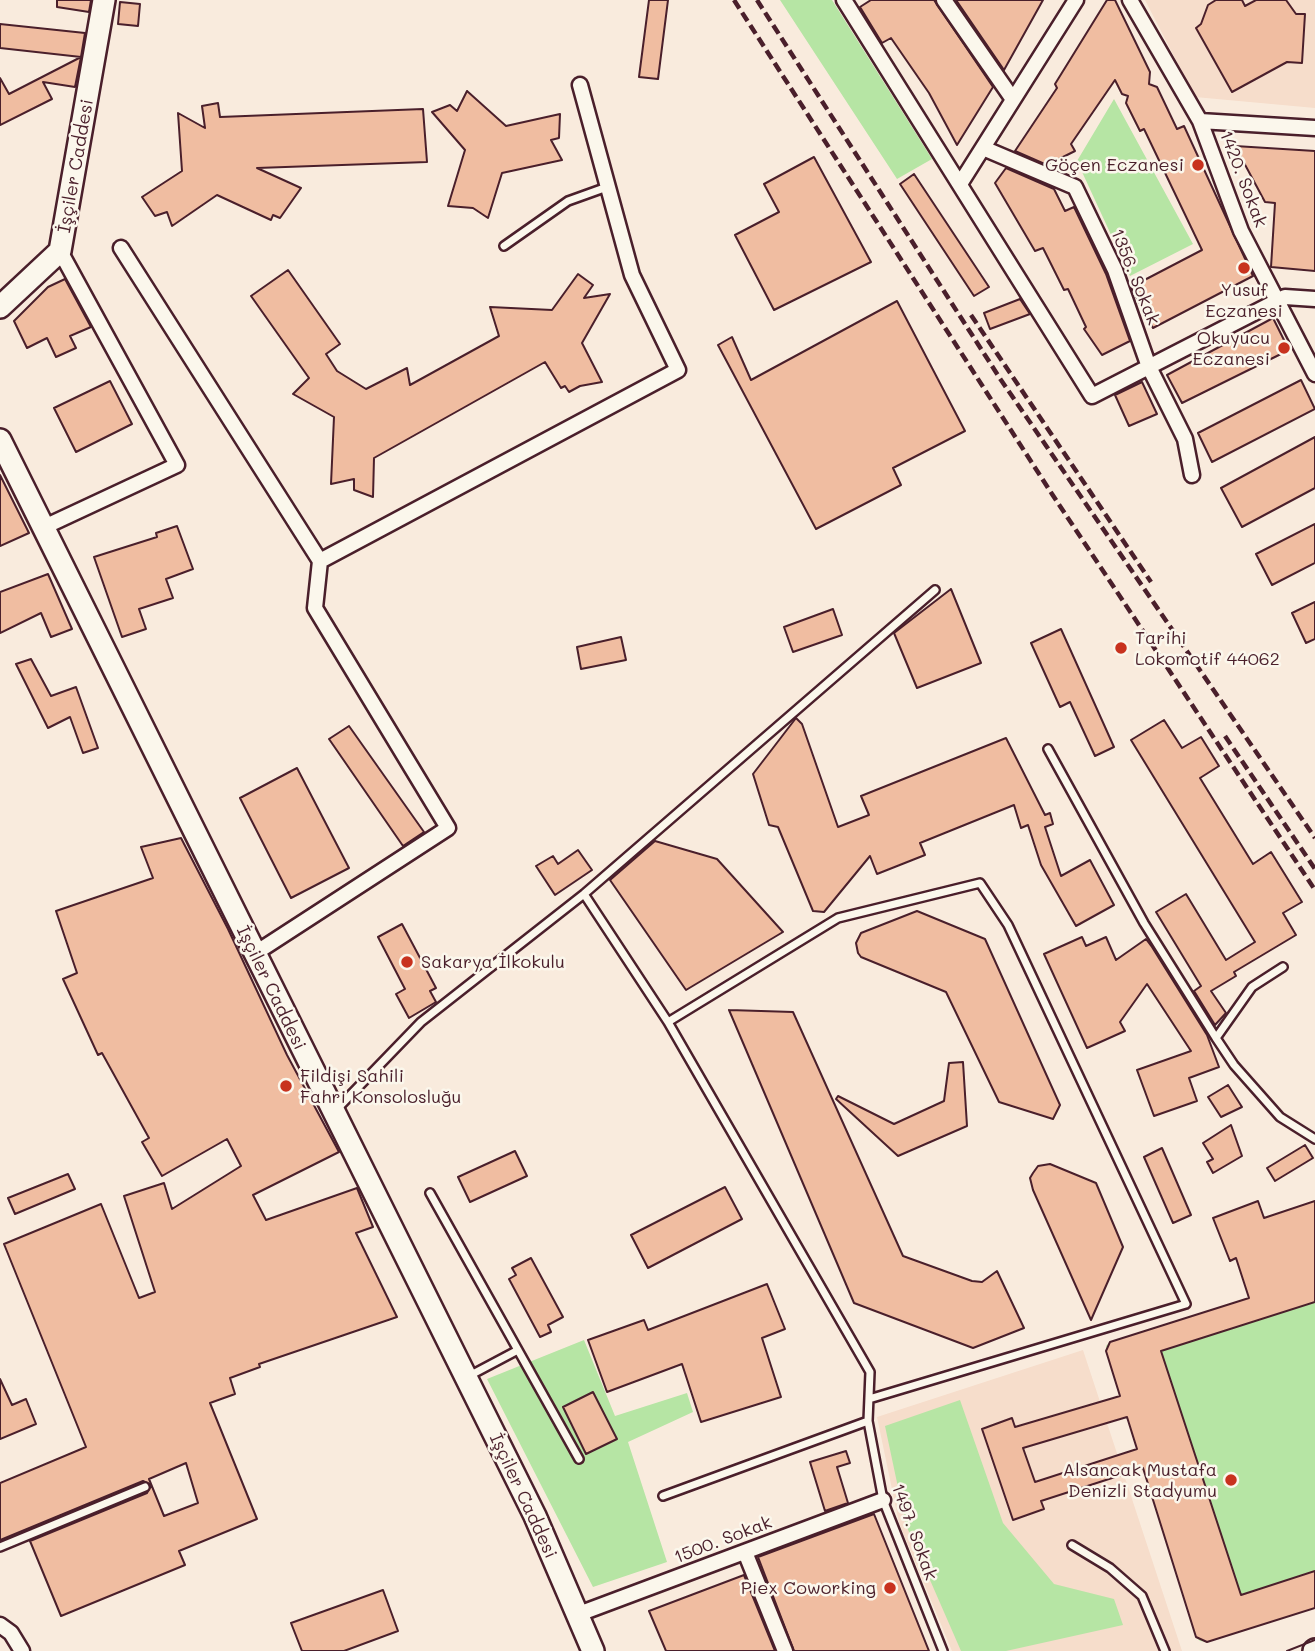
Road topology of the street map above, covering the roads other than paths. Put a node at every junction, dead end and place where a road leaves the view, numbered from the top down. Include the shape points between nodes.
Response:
1 (104, 0) edge
2 (844, 0) edge
3 (944, 0) edge
4 (1076, 0) edge
5 (1130, 0) edge
6 (580, 85) dead end
7 (1012, 98) junction
8 (1200, 121) junction
9 (1315, 128) edge
10 (983, 148) junction
11 (960, 184) junction
12 (607, 187) junction
13 (505, 246) dead end
14 (121, 248) dead end
15 (60, 251) junction
16 (1315, 299) edge
17 (1277, 302) junction
18 (0, 307) edge
19 (1149, 367) junction
20 (1315, 374) edge
21 (0, 440) edge
22 (1192, 475) dead end
23 (42, 528) junction
24 (320, 561) junction
25 (935, 590) dead end
26 (1048, 749) dead end
27 (584, 894) junction
28 (254, 954) junction
29 (1283, 967) dead end
30 (668, 1022) junction
31 (1216, 1038) junction
32 (334, 1113) junction
33 (1315, 1139) edge
34 (430, 1193) dead end
35 (518, 1350) junction
36 (466, 1378) junction
37 (869, 1399) junction
38 (868, 1421) junction
39 (579, 1459) dead end
40 (145, 1487) dead end
41 (663, 1496) dead end
42 (883, 1500) junction
43 (1072, 1545) dead end
44 (0, 1548) edge
45 (745, 1552) junction
46 (576, 1615) junction
47 (0, 1625) edge
48 (22, 1651) edge
49 (593, 1651) edge
50 (785, 1651) edge
51 (943, 1651) edge
52 (1165, 1651) edge

1 - 15 street, İşçiler Caddesi
2 - 11 street
3 - 7 street
4 - 7 street
5 - 8 street, 1420. Sokak
6 - 12 street
7 - 10 street
8 - 9 street
8 - 17 street, 1420. Sokak via 1241,231
10 - 11 street
10 - 19 street, 1356. Sokak via 1075,187 1115,270
11 - 19 street via 1092,396
12 - 13 lane via 568,201
12 - 24 street via 632,275 678,370
14 - 24 street
15 - 18 street, İşçiler Caddesi
15 - 23 street via 177,465
16 - 17 street via 1285,297
17 - 19 street
17 - 20 street, 1420. Sokak
19 - 22 street, 1356. Sokak via 1185,439
21 - 23 street, İşçiler Caddesi
23 - 28 street, İşçiler Caddesi
24 - 28 street via 315,608 448,828
25 - 27 lane
26 - 31 lane via 1144,923
27 - 30 lane, 1497. Sokak
27 - 32 lane via 421,1022
28 - 32 street, İşçiler Caddesi
29 - 31 lane via 1252,987
30 - 37 lane, 1497. Sokak via 870,1373
30 - 37 lane via 838,919 980,883 1008,925 1186,1304
31 - 33 lane via 1280,1116
32 - 36 street, İşçiler Caddesi
34 - 35 lane
35 - 36 lane
35 - 39 lane
36 - 46 street, İşçiler Caddesi via 535,1516
37 - 38 lane, 1497. Sokak
38 - 41 lane
38 - 42 lane, 1497. Sokak
40 - 44 lane
42 - 45 street, 1500. Sokak
42 - 51 lane, 1497. Sokak
43 - 52 lane via 1110,1568 1142,1596
45 - 46 street, 1500. Sokak
45 - 50 street
46 - 49 street, İşçiler Caddesi
47 - 48 street

